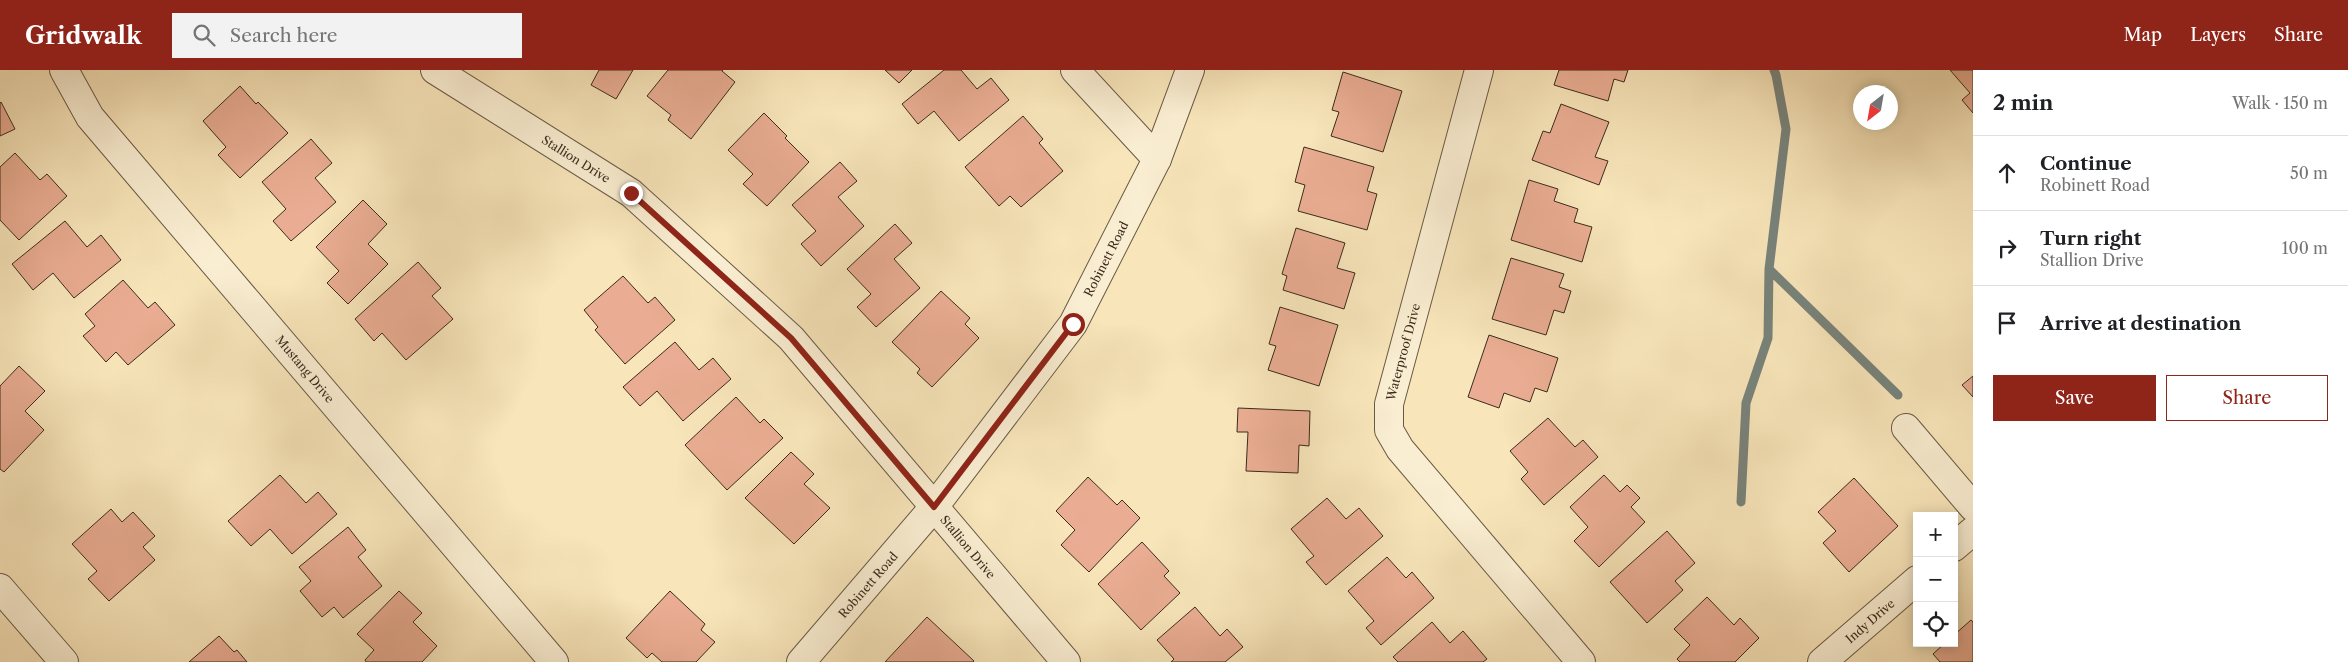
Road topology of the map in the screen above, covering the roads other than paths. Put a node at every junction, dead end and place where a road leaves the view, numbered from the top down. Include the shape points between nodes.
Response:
1 (64, 70) edge
2 (435, 70) edge
3 (1075, 70) edge
4 (1190, 70) edge
5 (1479, 70) edge
6 (1157, 159) junction
7 (1906, 428) dead end
8 (934, 507) junction
9 (1973, 507) edge
10 (1973, 531) edge
11 (1958, 544) edge
12 (1913, 583) edge
13 (0, 588) edge
14 (64, 662) edge
15 (554, 662) edge
16 (801, 662) edge
17 (1066, 662) edge
18 (1581, 662) edge
19 (1822, 662) edge

1 - 15 street, Mustang Drive via 90,117
2 - 8 street, Stallion Drive via 631,193 791,338
3 - 6 street
4 - 6 street, Robinett Road
5 - 18 street, Waterproof Drive via 1389,404 1389,430 1400,449
6 - 8 street, Robinett Road via 1073,324
7 - 9 street
8 - 16 street, Robinett Road
8 - 17 street, Stallion Drive
10 - 11 street
12 - 19 street, Indy Drive
13 - 14 street

